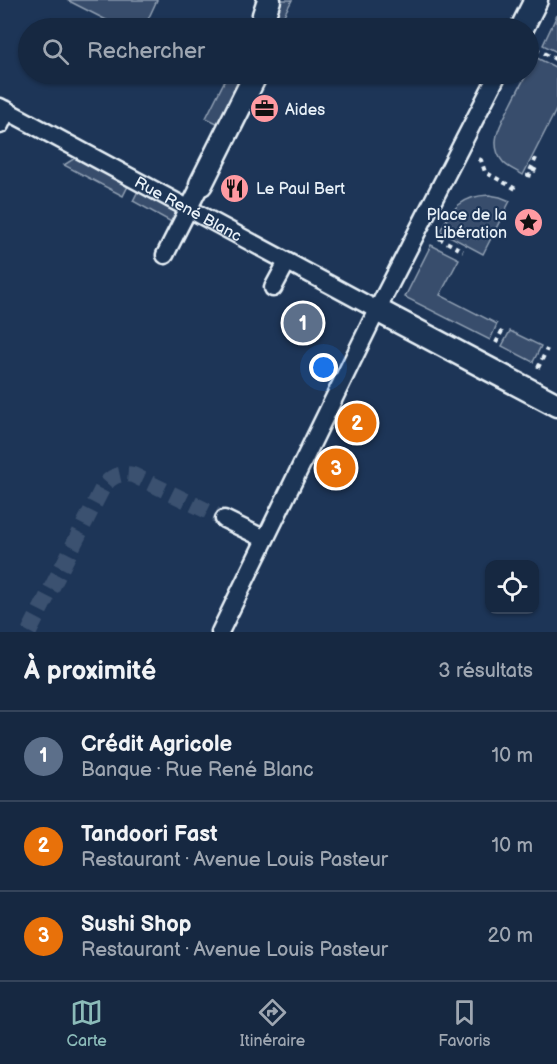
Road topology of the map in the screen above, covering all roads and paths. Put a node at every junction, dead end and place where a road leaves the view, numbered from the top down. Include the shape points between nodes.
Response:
1 (269, 0) edge
2 (536, 0) edge
3 (264, 18) edge
4 (527, 18) edge
5 (539, 51) edge
6 (557, 60) edge
7 (251, 84) edge
8 (493, 84) edge
9 (2, 114) edge
10 (460, 149) junction
11 (536, 158) dead end
12 (537, 165) dead end
13 (201, 184) joint
14 (516, 189) dead end
15 (188, 209) junction
16 (165, 255) dead end
17 (287, 262) junction
18 (273, 288) dead end
19 (377, 310) junction
20 (557, 405) edge
21 (224, 519) tunnel mouth
22 (265, 539) junction
23 (220, 632) edge

1 - 3 street
2 - 4 street
5 - 6 path
7 - 13 street
8 - 10 street
9 - 15 street, Rue René Blanc
10 - 14 path via 481,160 484,172
10 - 19 street
11 - 12 path via 528,175 532,176
13 - 15 street
15 - 16 street
15 - 17 street, Rue René Blanc
17 - 18 street
17 - 19 street, Rue René Blanc
19 - 20 street
19 - 22 street
21 - 22 street
22 - 23 street

